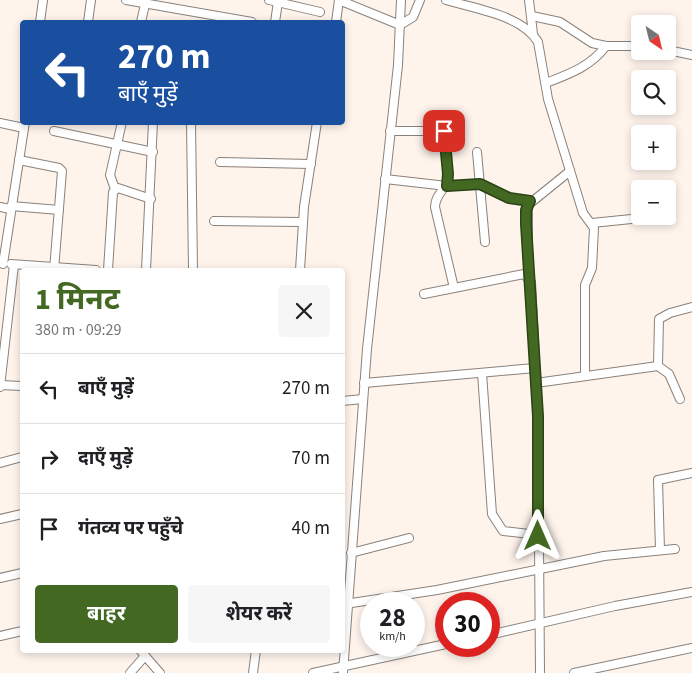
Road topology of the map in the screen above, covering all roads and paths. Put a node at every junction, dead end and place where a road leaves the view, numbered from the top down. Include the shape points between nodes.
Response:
1 (43, 0) edge
2 (91, 0) edge
3 (126, 0) edge
4 (269, 0) edge
5 (339, 0) edge
6 (401, 0) edge
7 (420, 0) edge
8 (446, 0) edge
9 (529, 0) edge
10 (146, 2) edge
11 (278, 2) junction
12 (320, 12) dead end
13 (203, 14) junction
14 (532, 16) junction
15 (40, 20) edge
16 (88, 20) edge
17 (142, 20) edge
18 (202, 20) edge
19 (229, 20) edge
20 (275, 20) edge
21 (336, 20) edge
22 (400, 25) junction
23 (533, 34) junction
24 (606, 46) junction
25 (631, 46) edge
26 (676, 52) edge
27 (692, 55) edge
28 (546, 83) junction
29 (443, 121) dead end
30 (0, 123) edge
31 (20, 125) edge
32 (25, 125) edge
33 (121, 125) edge
34 (153, 125) edge
35 (191, 125) edge
36 (317, 125) edge
37 (54, 130) dead end
38 (390, 131) junction
39 (444, 131) junction
40 (118, 145) junction
41 (153, 152) junction
42 (476, 152) dead end
43 (19, 160) junction
44 (220, 162) dead end
45 (311, 164) junction
46 (570, 171) junction
47 (385, 179) junction
48 (480, 184) junction
49 (447, 186) junction
50 (115, 189) junction
51 (151, 199) junction
52 (530, 201) junction
53 (11, 207) junction
54 (0, 208) edge
55 (59, 210) junction
56 (631, 219) edge
57 (214, 221) dead end
58 (303, 222) junction
59 (592, 223) junction
60 (485, 242) dead end
61 (2, 263) edge
62 (14, 265) junction
63 (44, 268) edge
64 (54, 268) edge
65 (108, 268) edge
66 (146, 268) edge
67 (194, 268) edge
68 (300, 268) edge
69 (528, 276) junction
70 (454, 288) junction
71 (424, 294) dead end
72 (0, 305) edge
73 (9, 307) junction
74 (692, 307) edge
75 (658, 366) junction
76 (535, 368) junction
77 (482, 373) junction
78 (585, 376) junction
79 (364, 383) junction
80 (536, 383) junction
81 (0, 386) edge
82 (20, 386) edge
83 (680, 399) dead end
84 (363, 400) junction
85 (345, 401) edge
86 (20, 458) edge
87 (0, 463) edge
88 (692, 473) edge
89 (20, 514) edge
90 (0, 519) edge
91 (538, 536) junction
92 (410, 538) dead end
93 (675, 549) dead end
94 (660, 550) junction
95 (351, 553) junction
96 (538, 571) junction
97 (20, 573) edge
98 (0, 578) edge
99 (692, 592) edge
100 (345, 604) edge
101 (539, 624) junction
102 (20, 631) edge
103 (500, 633) edge
104 (0, 636) edge
105 (435, 647) edge
106 (692, 648) edge
107 (143, 653) edge
108 (256, 653) edge
109 (344, 653) edge
110 (344, 670) edge
111 (130, 673) edge
112 (160, 673) edge
113 (253, 673) edge
114 (313, 673) edge
115 (540, 673) edge
116 (574, 673) edge

1 - 15 street
2 - 16 street
3 - 10 street
4 - 11 street
5 - 21 street
5 - 22 street
6 - 22 street
7 - 22 street via 413,17
8 - 23 street via 518,22
9 - 14 street
10 - 13 street
10 - 17 street
11 - 12 street
11 - 20 street
13 - 18 street
13 - 19 street
14 - 23 street
14 - 24 street via 560,22 592,43
22 - 38 street
23 - 28 street via 542,56
24 - 25 street
24 - 28 street via 587,66
26 - 27 street
28 - 46 street
29 - 39 street
30 - 31 street
32 - 43 street
33 - 40 street
34 - 41 street
35 - 67 street
36 - 45 street
37 - 40 street
38 - 39 street
38 - 47 street
39 - 49 street
40 - 41 street
40 - 50 street via 110,175
41 - 51 street
42 - 48 street
43 - 53 street
43 - 55 street via 62,171
44 - 45 street
45 - 58 street
46 - 52 street
46 - 59 street via 583,213
47 - 49 street
47 - 79 street
48 - 49 street
48 - 52 street via 509,198
48 - 60 street
49 - 70 street via 435,200 435,207
50 - 51 street
50 - 65 street
51 - 66 street
52 - 69 street via 526,210
53 - 54 street
53 - 55 street
53 - 61 street
55 - 64 street
56 - 59 street
57 - 58 street
58 - 68 street
59 - 78 street via 592,268 585,285
61 - 62 street
62 - 63 street
62 - 73 street
69 - 70 street via 524,274
69 - 76 street via 531,282
70 - 71 street
72 - 73 street
73 - 81 street
74 - 75 street via 659,319
75 - 78 street
75 - 83 street via 669,374
76 - 77 street
76 - 80 street
77 - 79 street
77 - 91 street via 492,514 503,531
78 - 80 street
79 - 84 street
80 - 91 street
81 - 82 street
84 - 85 street
84 - 95 street
86 - 87 street
88 - 94 street via 658,480
89 - 90 street
91 - 96 street
92 - 95 street
93 - 94 street
94 - 96 street via 604,556
95 - 100 street
96 - 100 street
96 - 101 street
97 - 98 street
99 - 101 street
101 - 103 street
101 - 115 street
102 - 104 street
105 - 110 street
106 - 116 street
107 - 111 street
107 - 112 street
108 - 113 street
109 - 110 street
110 - 114 street

